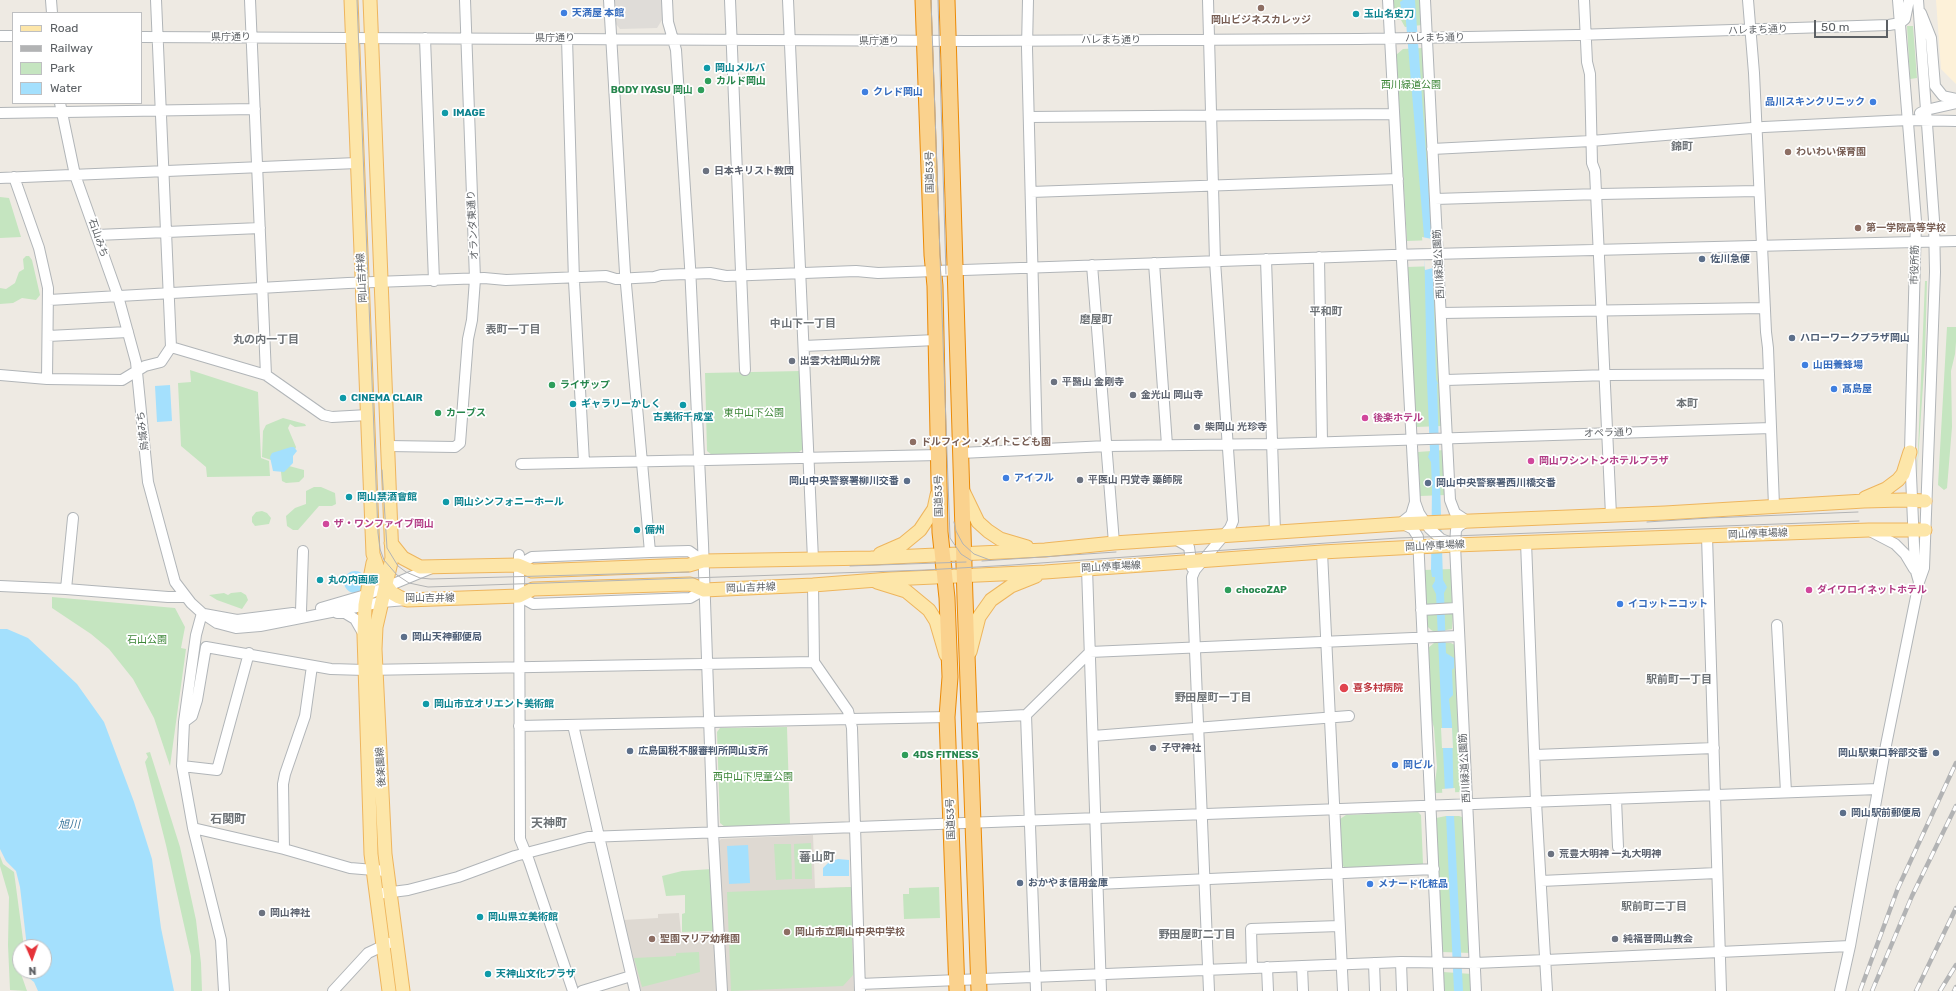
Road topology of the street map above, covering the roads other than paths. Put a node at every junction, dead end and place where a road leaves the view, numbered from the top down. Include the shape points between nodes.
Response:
1 (51, 0) edge
2 (156, 0) edge
3 (250, 0) edge
4 (351, 0) edge
5 (370, 0) edge
6 (465, 0) edge
7 (609, 0) edge
8 (667, 0) edge
9 (730, 0) edge
10 (788, 0) edge
11 (923, 0) edge
12 (947, 0) edge
13 (1028, 0) edge
14 (1208, 0) edge
15 (1388, 0) edge
16 (1425, 0) edge
17 (1584, 0) edge
18 (1748, 0) edge
19 (1898, 0) edge
20 (1909, 0) edge
21 (1918, 4) edge
22 (52, 12) edge
23 (1900, 23) junction
24 (1750, 31) junction
25 (0, 32) edge
26 (1586, 34) junction
27 (0, 36) edge
28 (12, 36) edge
29 (142, 37) edge
30 (157, 37) junction
31 (251, 37) junction
32 (352, 37) junction
33 (371, 38) junction
34 (425, 38) junction
35 (466, 38) junction
36 (567, 38) junction
37 (1390, 38) junction
38 (1422, 38) junction
39 (610, 39) junction
40 (1209, 39) junction
41 (673, 40) junction
42 (731, 40) junction
43 (789, 40) junction
44 (1027, 40) junction
45 (925, 41) junction
46 (948, 41) junction
47 (969, 41) joint
48 (1956, 99) edge
49 (1956, 103) edge
50 (60, 107) edge
51 (255, 109) junction
52 (1926, 110) junction
53 (161, 111) junction
54 (0, 113) edge
55 (1394, 114) junction
56 (1029, 117) junction
57 (1211, 117) junction
58 (1908, 120) junction
59 (1927, 121) junction
60 (1956, 121) edge
61 (1756, 128) junction
62 (1592, 141) junction
63 (1432, 149) junction
64 (357, 163) junction
65 (258, 168) junction
66 (164, 171) junction
67 (75, 175) junction
68 (14, 177) junction
69 (0, 178) edge
70 (1398, 179) junction
71 (1214, 187) junction
72 (1758, 191) junction
73 (1031, 192) junction
74 (1596, 194) junction
75 (1435, 199) junction
76 (260, 228) junction
77 (166, 232) junction
78 (97, 235) junction
79 (1956, 241) edge
80 (1935, 242) junction
81 (1916, 243) junction
82 (1762, 246) junction
83 (1599, 249) junction
84 (1432, 254) junction
85 (1401, 255) junction
86 (1319, 257) junction
87 (1266, 259) junction
88 (1215, 261) junction
89 (1154, 263) junction
90 (1092, 265) junction
91 (1032, 267) junction
92 (955, 270) junction
93 (933, 271) junction
94 (691, 274) junction
95 (801, 274) junction
96 (741, 275) junction
97 (574, 277) junction
98 (625, 278) junction
99 (475, 279) junction
100 (434, 281) junction
101 (362, 282) junction
102 (381, 282) junction
103 (262, 287) junction
104 (169, 293) junction
105 (118, 296) junction
106 (49, 300) junction
107 (1765, 308) junction
108 (1600, 311) junction
109 (1442, 313) junction
110 (128, 332) junction
111 (48, 336) junction
112 (936, 340) junction
113 (804, 346) junction
114 (171, 347) junction
115 (745, 370) dead end
116 (136, 373) junction
117 (1769, 374) junction
118 (0, 375) edge
119 (266, 375) junction
120 (1605, 376) junction
121 (47, 379) junction
122 (1446, 380) junction
123 (368, 415) junction
124 (1771, 428) junction
125 (1608, 432) junction
126 (1412, 439) junction
127 (1439, 439) junction
128 (1322, 442) junction
129 (1227, 444) junction
130 (1273, 444) junction
131 (388, 446) junction
132 (1107, 446) junction
133 (1167, 446) junction
134 (1037, 449) junction
135 (1910, 452) junction
136 (961, 453) junction
137 (938, 455) junction
138 (808, 458) junction
139 (699, 460) junction
140 (584, 462) junction
141 (642, 462) junction
142 (521, 464) dead end
143 (961, 485) junction
144 (939, 487) junction
145 (1450, 500) junction
146 (1912, 500) junction
147 (1926, 501) junction
148 (1415, 502) junction
149 (1858, 502) junction
150 (1774, 506) junction
151 (1611, 515) junction
152 (73, 518) dead end
153 (1467, 520) junction
154 (1424, 522) junction
155 (1444, 522) junction
156 (1401, 524) junction
157 (1869, 530) junction
158 (1919, 530) junction
159 (1276, 532) junction
160 (1435, 534) junction
161 (1224, 535) junction
162 (1707, 536) junction
163 (1175, 539) junction
164 (1526, 542) junction
165 (392, 543) junction
166 (1114, 543) junction
167 (1456, 545) junction
168 (1418, 547) junction
169 (1045, 550) junction
170 (303, 551) dead end
171 (650, 552) junction
172 (1322, 552) junction
173 (373, 554) junction
174 (963, 554) junction
175 (942, 555) junction
176 (871, 558) junction
177 (814, 559) junction
178 (519, 560) junction
179 (703, 560) junction
180 (1196, 562) junction
181 (433, 568) junction
182 (1087, 568) junction
183 (1046, 572) junction
184 (944, 576) junction
185 (964, 576) junction
186 (874, 581) junction
187 (1919, 582) junction
188 (813, 585) junction
189 (0, 586) edge
190 (386, 586) junction
191 (66, 589) junction
192 (704, 590) junction
193 (519, 596) junction
194 (186, 597) junction
195 (367, 599) junction
196 (407, 600) junction
197 (382, 602) junction
198 (1457, 608) junction
199 (1421, 610) junction
200 (301, 611) junction
201 (333, 612) junction
202 (202, 613) junction
203 (1777, 625) dead end
204 (376, 627) junction
205 (364, 635) junction
206 (1458, 636) junction
207 (1422, 638) junction
208 (1326, 642) junction
209 (1196, 647) junction
210 (1090, 652) junction
211 (249, 653) junction
212 (814, 662) junction
213 (707, 663) junction
214 (949, 664) junction
215 (968, 664) junction
216 (312, 666) junction
217 (518, 669) junction
218 (371, 670) junction
219 (1026, 715) junction
220 (1349, 716) dead end
221 (947, 717) junction
222 (1329, 717) junction
223 (851, 718) junction
224 (970, 718) junction
225 (184, 722) junction
226 (709, 723) junction
227 (573, 725) junction
228 (519, 726) junction
229 (1199, 729) junction
230 (1092, 736) junction
231 (1714, 748) junction
232 (1535, 755) junction
233 (182, 766) junction
234 (1878, 789) junction
235 (1786, 792) junction
236 (1716, 795) junction
237 (1616, 799) junction
238 (1536, 802) junction
239 (1467, 804) junction
240 (1431, 806) junction
241 (1333, 809) junction
242 (1202, 814) junction
243 (1096, 818) junction
244 (1029, 821) junction
245 (973, 823) junction
246 (951, 824) junction
247 (856, 827) junction
248 (194, 828) junction
249 (713, 833) junction
250 (598, 837) junction
251 (1618, 847) dead end
252 (284, 849) junction
253 (525, 854) junction
254 (1434, 869) junction
255 (372, 871) junction
256 (386, 872) junction
257 (1336, 873) junction
258 (1717, 873) junction
259 (1205, 879) junction
260 (1541, 881) junction
261 (1097, 884) junction
262 (389, 892) junction
263 (376, 894) junction
264 (1339, 926) junction
265 (396, 940) junction
266 (383, 945) junction
267 (1850, 946) junction
268 (1720, 953) junction
269 (1546, 960) junction
270 (1401, 962) junction
271 (1438, 962) junction
272 (1374, 963) junction
273 (1475, 963) junction
274 (1341, 965) junction
275 (1302, 966) junction
276 (1268, 967) junction
277 (1252, 968) junction
278 (1208, 969) junction
279 (1100, 974) junction
280 (631, 976) junction
281 (1035, 976) junction
282 (957, 985) edge
283 (979, 985) edge
284 (860, 987) edge
285 (224, 991) edge
286 (333, 991) edge
287 (389, 991) edge
288 (403, 991) edge
289 (573, 991) edge
290 (582, 991) edge
291 (635, 991) edge
292 (722, 991) edge
293 (1036, 991) edge
294 (1101, 991) edge
295 (1210, 991) edge
296 (1268, 991) edge
297 (1303, 991) edge
298 (1343, 991) edge
299 (1375, 991) edge
300 (1402, 991) edge
301 (1439, 991) edge
302 (1476, 991) edge
303 (1547, 991) edge
304 (1721, 991) edge
305 (1840, 991) edge

1 - 22 street
2 - 30 street
3 - 31 street
4 - 32 main road, 岡山吉井線
5 - 33 main road, 岡山吉井線
6 - 35 street, オランダ東通り
7 - 39 street
8 - 41 street via 668,22
9 - 42 street
10 - 43 street
11 - 45 highway, 国道53号
12 - 46 highway
13 - 44 street
14 - 40 street
15 - 37 street
16 - 38 street, 西川緑道公園筋
17 - 26 street
18 - 24 street
19 - 23 street, 市役所筋
20 - 23 street via 1905,19
21 - 48 street via 1931,38 1935,86 1943,96
21 - 52 street, 市役所筋
23 - 24 street, ハレまち通り
23 - 58 street, 市役所筋
24 - 26 street, ハレまち通り
24 - 61 street
25 - 27 street
26 - 38 street, ハレまち通り
26 - 62 street
27 - 28 street
29 - 30 street, 県庁通り
30 - 31 street, 県庁通り
30 - 53 street
31 - 32 street, 県庁通り
31 - 51 street
32 - 33 street, 県庁通り
32 - 64 main road, 岡山吉井線
33 - 34 street, 県庁通り
33 - 102 main road, 岡山吉井線
34 - 35 street, 県庁通り
34 - 100 street
35 - 36 street, 県庁通り
35 - 99 street, オランダ東通り
36 - 39 street, 県庁通り
36 - 97 street
37 - 38 street, ハレまち通り
37 - 40 street, ハレまち通り
37 - 55 street
38 - 63 street, 西川緑道公園筋
39 - 41 street, 県庁通り
39 - 98 street
40 - 44 street, ハレまち通り
40 - 57 street
41 - 42 street, 県庁通り
41 - 94 street via 676,50
42 - 43 street, 県庁通り
42 - 96 street
43 - 45 street, 県庁通り
43 - 95 street
44 - 47 street, ハレまち通り
44 - 56 street
45 - 46 street, 県庁通り
45 - 93 highway, 国道53号
46 - 47 street, 県庁通り
46 - 92 highway
49 - 52 street
50 - 53 street
50 - 54 street
50 - 67 street, 石山みち
51 - 53 street
51 - 65 street
52 - 58 street
52 - 59 street, 市役所筋
53 - 66 street
55 - 57 street
55 - 70 street
56 - 57 street
56 - 73 street
57 - 71 street
58 - 59 street
58 - 61 street
58 - 81 street, 市役所筋
59 - 60 street
59 - 80 street, 市役所筋
61 - 62 street
61 - 72 street
62 - 63 street
62 - 74 street
63 - 75 street, 西川緑道公園筋
64 - 65 street
64 - 101 main road, 岡山吉井線
65 - 66 street
65 - 76 street
66 - 67 street
66 - 77 street
67 - 68 street
67 - 78 street, 石山みち
68 - 69 street
68 - 106 street via 39,248
70 - 71 street
70 - 85 street
71 - 73 street
71 - 88 street
72 - 74 street
72 - 82 street
73 - 91 street
74 - 75 street
74 - 83 street
75 - 84 street, 西川緑道公園筋
76 - 77 street
76 - 103 street
77 - 78 street
77 - 104 street
78 - 105 street, 石山みち
79 - 80 street
80 - 81 street
80 - 147 street, 市役所筋
81 - 82 street
81 - 135 street, 市役所筋
82 - 83 street
82 - 107 street
83 - 84 street
83 - 108 street
84 - 85 street
84 - 109 street, 西川緑道公園筋
85 - 86 street
85 - 126 street
86 - 87 street
86 - 128 street
87 - 88 street
87 - 130 street
88 - 89 street
88 - 129 street
89 - 90 street
89 - 133 street
90 - 91 street
90 - 132 street
91 - 92 street
91 - 134 street
92 - 93 street
92 - 136 highway
93 - 95 street
93 - 112 highway, 国道53号
94 - 96 street
94 - 98 street
94 - 139 street
95 - 96 street
95 - 113 street
96 - 115 street
97 - 98 street
97 - 99 street via 543,280
97 - 140 street
98 - 141 street
99 - 100 street
99 - 131 street, オランダ東通り via 458,444
100 - 102 street
101 - 102 street
101 - 103 street
101 - 123 main road, 岡山吉井線
102 - 131 main road, 岡山吉井線
103 - 104 street
103 - 119 street
104 - 105 street
104 - 114 street
105 - 106 street
105 - 110 street, 石山みち
106 - 111 street
107 - 108 street
107 - 117 street
108 - 109 street
108 - 120 street
109 - 122 street, 西川緑道公園筋
110 - 111 street
110 - 116 street, 石山みち via 136,362
111 - 121 street
112 - 113 street
112 - 137 highway, 国道53号
113 - 138 street
114 - 116 street via 161,362 145,366
114 - 119 street
116 - 121 street via 122,380
116 - 194 street, 烏城みち via 148,482 175,582
117 - 120 street
117 - 124 street
118 - 121 street
119 - 123 street via 323,415
120 - 122 street
120 - 125 street
122 - 127 street, 西川緑道公園筋
123 - 173 main road, 岡山吉井線
124 - 125 street, オペラ通り
124 - 150 street
125 - 127 street, オペラ通り
125 - 151 street
126 - 127 street, オペラ通り
126 - 128 street, オペラ通り
126 - 148 street
127 - 145 street, 西川緑道公園筋
128 - 130 street, オペラ通り
129 - 130 street, オペラ通り
129 - 133 street, オペラ通り
129 - 161 street via 1233,521
130 - 159 street
131 - 165 main road, 岡山吉井線
132 - 133 street, オペラ通り
132 - 134 street, オペラ通り
132 - 166 street
134 - 136 street, オペラ通り
135 - 146 street, 市役所筋
135 - 149 main road via 1903,474 1898,480 1886,489
136 - 143 highway
137 - 138 street
137 - 144 highway, 国道53号
138 - 139 street
138 - 177 street
139 - 141 street
139 - 179 street
140 - 141 street
140 - 142 street
141 - 171 street
143 - 169 main road via 978,522 988,531 1017,545
143 - 174 highway
144 - 175 highway, 国道53号
144 - 176 main road via 934,509 920,530 903,544
145 - 153 street, 西川緑道公園筋 via 1455,513
145 - 155 street
146 - 147 main road
146 - 149 main road
146 - 158 street, 市役所筋
147 - 158 street, 市役所筋
148 - 154 street
148 - 156 street via 1411,514
149 - 150 main road
150 - 151 main road
151 - 153 main road
152 - 191 street
153 - 155 main road
153 - 167 street, 西川緑道公園筋 via 1456,530
154 - 155 main road
154 - 156 main road
154 - 160 street
155 - 160 street
156 - 159 main road
156 - 168 street via 1416,532
157 - 158 main road, 岡山停車場線
157 - 162 main road, 岡山停車場線
157 - 187 street via 1901,550
158 - 187 street via 1924,568
159 - 161 main road
160 - 167 street
160 - 168 street
161 - 163 main road
161 - 180 street
162 - 164 main road, 岡山停車場線
162 - 231 street
163 - 166 main road
163 - 180 street via 1189,547
164 - 167 main road, 岡山停車場線
164 - 232 street
165 - 181 main road via 403,558 411,563
165 - 190 main road, 後楽園線 via 391,569
166 - 169 main road
167 - 168 main road, 岡山停車場線
167 - 198 street, 西川緑道公園筋
168 - 172 main road, 岡山停車場線
168 - 199 street
169 - 174 main road
170 - 200 street
171 - 178 street via 532,557
171 - 179 street via 689,552
172 - 180 main road, 岡山停車場線
172 - 208 street
173 - 190 main road, 岡山吉井線 via 376,569
173 - 195 main road, 後楽園線
174 - 175 main road
174 - 185 highway
175 - 176 main road
175 - 184 highway, 国道53号
176 - 177 main road
177 - 179 main road
178 - 179 main road via 532,571 689,565
178 - 181 main road
178 - 193 street
179 - 192 street
180 - 182 main road, 岡山停車場線
180 - 209 street via 1192,577
181 - 190 street, 烏城みち
182 - 183 main road, 岡山停車場線
182 - 210 street
183 - 185 main road, 岡山停車場線
183 - 215 main road via 1010,586 991,600 979,617
184 - 185 main road, 岡山停車場線
184 - 186 main road, 岡山吉井線
184 - 214 highway, 国道53号
185 - 215 highway
186 - 188 main road, 岡山吉井線
186 - 214 main road via 906,591 929,610 936,621
187 - 234 street
188 - 192 main road, 岡山吉井線
188 - 212 street
189 - 191 street
190 - 195 street, 烏城みち
190 - 196 main road, 岡山吉井線 via 392,593
190 - 197 main road, 後楽園線
191 - 194 street
192 - 193 main road, 岡山吉井線 via 690,584 532,589
192 - 213 street
193 - 196 main road, 岡山吉井線
193 - 217 street
194 - 202 street, 烏城みち
195 - 197 street, 烏城みち
195 - 200 street via 352,599
195 - 201 street, 烏城みち
195 - 204 street
195 - 205 main road, 後楽園線
196 - 197 street, 烏城みち
197 - 204 main road, 後楽園線
198 - 199 street
198 - 206 street, 西川緑道公園筋
199 - 207 street
200 - 202 street via 237,620
201 - 202 street, 烏城みち via 236,628 217,623
201 - 205 street via 344,613 355,619
202 - 225 street via 196,635
203 - 235 street
204 - 218 main road, 後楽園線
205 - 218 main road, 後楽園線
206 - 207 street
206 - 239 street, 西川緑道公園筋
207 - 208 street
207 - 240 street
208 - 209 street
208 - 222 street
209 - 210 street
209 - 229 street
210 - 219 street
210 - 230 street
211 - 216 street
211 - 225 street via 206,647 197,700 192,716
211 - 233 street via 217,770
212 - 213 street
212 - 223 street
213 - 217 street
213 - 226 street
214 - 221 highway, 国道53号
215 - 224 highway
216 - 218 street
216 - 252 street via 305,716 283,784
217 - 218 street
217 - 228 street
218 - 255 main road, 後楽園線
218 - 256 main road, 後楽園線
219 - 224 street
219 - 244 street
220 - 222 street
221 - 223 street
221 - 246 highway, 国道53号
222 - 229 street
222 - 241 street
223 - 226 street
223 - 247 street
224 - 245 highway
225 - 233 street
226 - 227 street
226 - 249 street
227 - 228 street
227 - 250 street
228 - 253 street via 520,839
229 - 230 street
229 - 242 street
230 - 243 street
231 - 232 street
231 - 236 street
232 - 238 street
233 - 248 street
234 - 235 street
234 - 267 street
235 - 236 street
236 - 237 street
236 - 258 street
237 - 238 street
237 - 251 street
238 - 239 street
238 - 260 street
239 - 240 street
239 - 273 street, 西川緑道公園筋
240 - 241 street
240 - 254 street
241 - 242 street
241 - 257 street
242 - 243 street
242 - 259 street
243 - 244 street
243 - 261 street
244 - 245 street
244 - 281 street
245 - 246 street
245 - 283 highway
246 - 247 street
246 - 282 highway, 国道53号
247 - 249 street
247 - 284 street
248 - 252 street
248 - 285 street via 221,940
249 - 250 street
249 - 292 street
250 - 253 street via 588,837
250 - 280 street
252 - 255 street via 350,868
253 - 262 street via 458,877 408,890
253 - 289 street
254 - 257 street
254 - 271 street
255 - 256 street
255 - 263 main road, 後楽園線
256 - 262 main road, 後楽園線
257 - 259 street
257 - 264 street
258 - 260 street
258 - 268 street
259 - 261 street
259 - 278 street
260 - 269 street
261 - 279 street
262 - 263 street
262 - 265 main road, 後楽園線
263 - 266 main road, 後楽園線
264 - 274 street
264 - 277 street via 1251,929
265 - 266 street
265 - 288 main road, 後楽園線
266 - 286 street via 368,953
266 - 287 main road, 後楽園線
267 - 268 street
267 - 305 street
268 - 269 street
268 - 304 street
269 - 273 street
269 - 303 street
270 - 271 street
270 - 272 street
270 - 300 street
271 - 273 street
271 - 301 street
272 - 274 street
272 - 299 street
273 - 302 street, 西川緑道公園筋
274 - 275 street
274 - 298 street
275 - 276 street
275 - 297 street
276 - 277 street
276 - 296 street
277 - 278 street
278 - 279 street
278 - 295 street
279 - 281 street
279 - 294 street
280 - 290 street
280 - 291 street
281 - 283 street
281 - 293 street
282 - 283 street
282 - 284 street

